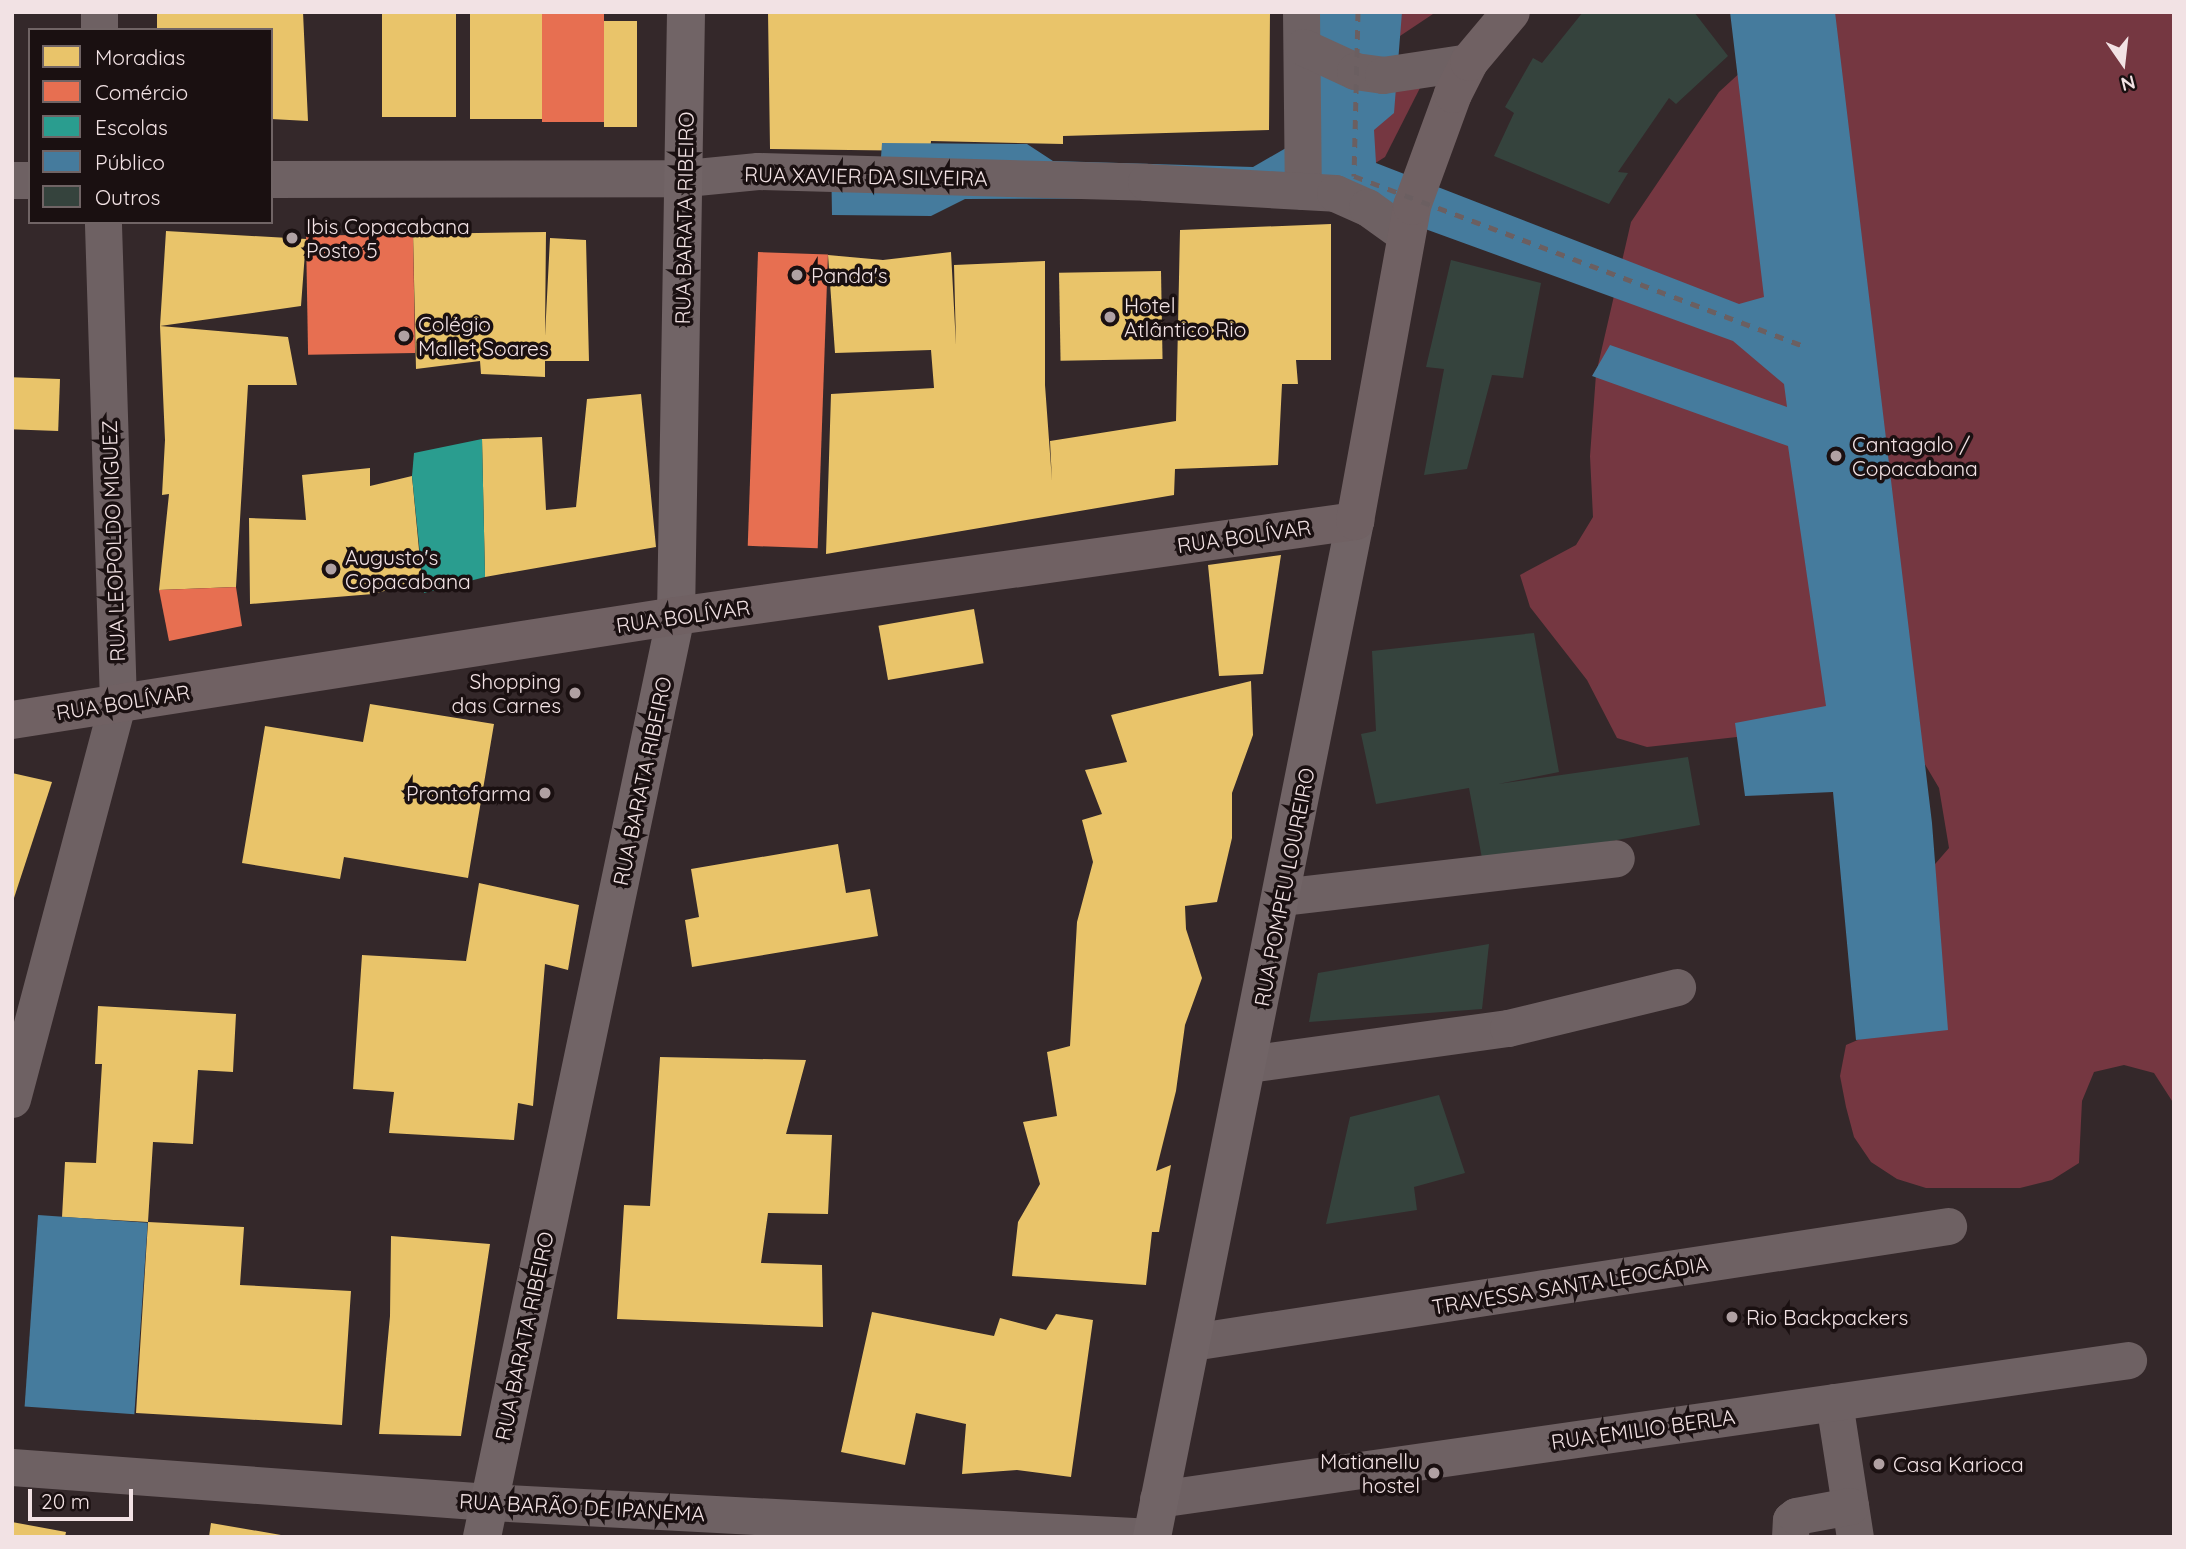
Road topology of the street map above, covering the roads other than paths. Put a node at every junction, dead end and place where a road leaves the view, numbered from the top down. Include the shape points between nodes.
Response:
1 (685, 12) edge
2 (1511, 12) edge
3 (1302, 30) edge
4 (1469, 62) junction
5 (686, 178) junction
6 (273, 179) edge
7 (1303, 191) junction
8 (103, 224) edge
9 (1406, 235) junction
10 (1355, 521) junction
11 (676, 616) junction
12 (118, 702) junction
13 (12, 720) edge
14 (1616, 858) dead end
15 (1281, 897) junction
16 (1676, 987) dead end
17 (1248, 1064) junction
18 (12, 1099) edge
19 (1948, 1226) dead end
20 (1192, 1342) junction
21 (2128, 1360) dead end
22 (1834, 1402) junction
23 (12, 1467) edge
24 (1158, 1499) junction
25 (486, 1519) edge
26 (1853, 1521) edge
27 (910, 1531) edge
28 (1152, 1537) edge
29 (1790, 1537) edge

1 - 5 main road, RUA BARATA RIBEIRO
2 - 4 main road, RUA POMPEU LOUREIRO
3 - 4 street via 1356,71 1383,75
3 - 7 street
4 - 9 main road, RUA POMPEU LOUREIRO via 1433,140
5 - 6 street, RUA XAVIER DA SILVEIRA
5 - 7 street, RUA XAVIER DA SILVEIRA via 758,171 862,171
5 - 11 main road, RUA BARATA RIBEIRO
7 - 9 street, RUA XAVIER DA SILVEIRA via 1348,196
8 - 12 street, RUA LEOPOLDO MIGUEZ
9 - 10 main road, RUA POMPEU LOUREIRO
10 - 11 main road, RUA BOLÍVAR
10 - 15 main road, RUA POMPEU LOUREIRO
11 - 12 main road, RUA BOLÍVAR
11 - 25 main road, RUA BARATA RIBEIRO
12 - 13 main road, RUA BOLÍVAR
12 - 18 street, RUA LEOPOLDO MIGUEZ
14 - 15 street
15 - 17 main road, RUA POMPEU LOUREIRO
16 - 17 street via 1508,1028
17 - 20 main road, RUA POMPEU LOUREIRO
19 - 20 street, TRAVESSA SANTA LEOCÁDIA
20 - 24 main road, RUA POMPEU LOUREIRO
21 - 22 street, RUA EMILIO BERLA
22 - 24 street, RUA EMILIO BERLA
22 - 26 street
23 - 25 street, RUA BARÃO DE IPANEMA
24 - 28 main road, RUA POMPEU LOUREIRO
25 - 27 street, RUA BARÃO DE IPANEMA
26 - 29 street via 1796,1516 1791,1520
27 - 28 street, RUA BARÃO DE IPANEMA

